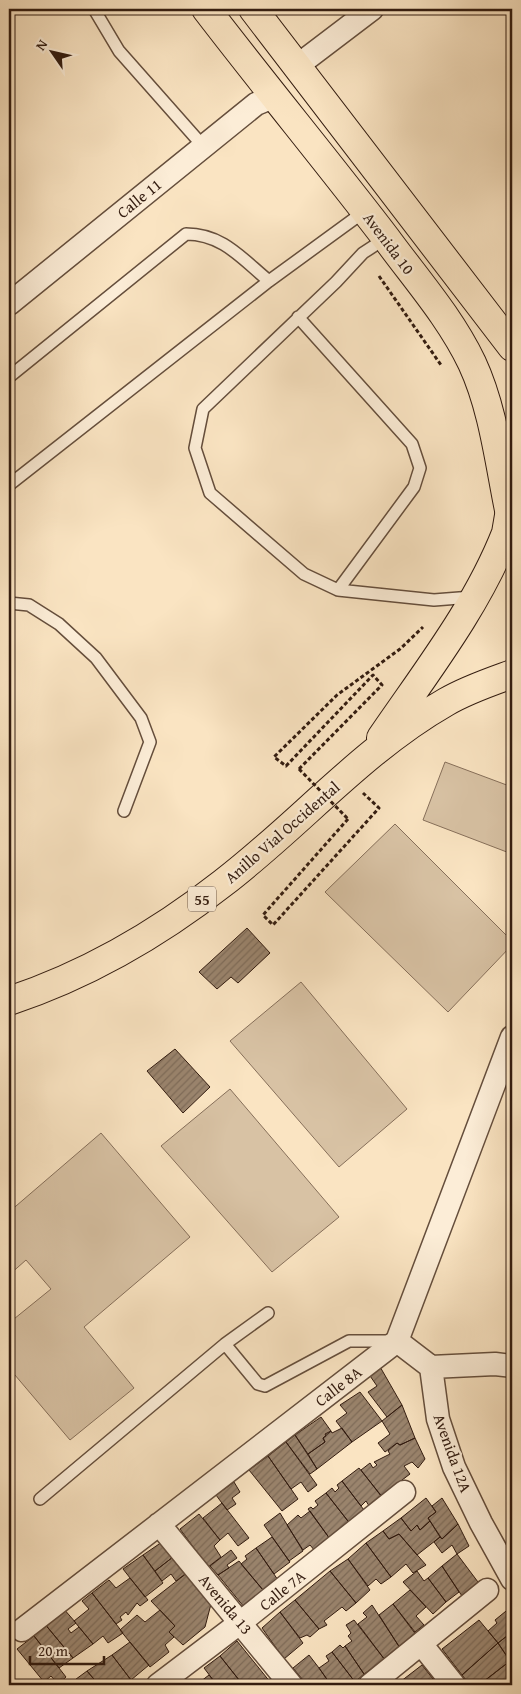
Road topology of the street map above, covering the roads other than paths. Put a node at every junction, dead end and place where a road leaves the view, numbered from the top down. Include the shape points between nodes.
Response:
1 (94, 9) edge
2 (206, 9) edge
3 (253, 9) edge
4 (372, 9) edge
5 (296, 66) junction
6 (273, 97) junction
7 (203, 146) junction
8 (366, 211) junction
9 (386, 238) junction
10 (269, 281) junction
11 (9, 304) edge
12 (298, 317) junction
13 (512, 347) edge
14 (9, 377) edge
15 (9, 485) edge
16 (509, 513) edge
17 (512, 568) edge
18 (338, 590) junction
19 (475, 596) junction
20 (9, 602) edge
21 (512, 674) edge
22 (369, 756) junction
23 (124, 811) dead end
24 (9, 1001) edge
25 (512, 1037) edge
26 (506, 1081) edge
27 (268, 1313) dead end
28 (397, 1341) junction
29 (225, 1344) junction
30 (512, 1366) edge
31 (431, 1367) junction
32 (404, 1492) dead end
33 (40, 1499) dead end
34 (159, 1524) junction
35 (509, 1576) edge
36 (487, 1590) dead end
37 (241, 1622) junction
38 (22, 1630) dead end
39 (422, 1645) junction
40 (158, 1685) edge
41 (291, 1685) edge
42 (370, 1685) edge
43 (454, 1685) edge

1 - 7 lane via 119,51
2 - 6 main road, Avenida 10
3 - 5 main road, Avenida 10
4 - 5 street
5 - 13 main road, Avenida 10
6 - 7 street, Calle 11 via 256,104
6 - 8 main road, Avenida 10
7 - 11 street, Calle 11
8 - 9 main road, Avenida 10
8 - 10 lane
9 - 12 lane via 363,253
9 - 16 main road, Avenida 10 via 445,316 473,365 492,424
10 - 14 lane via 220,240 204,234 186,234
10 - 15 lane
12 - 18 lane via 412,444 420,468 414,487
12 - 18 lane via 203,409 196,448 210,493 304,574
16 - 17 main road, Avenida 10
16 - 19 main road, Anillo Vial Occidental / 55 via 497,556
18 - 19 lane via 434,600
19 - 22 main road, Anillo Vial Occidental / 55 via 449,640
20 - 23 lane via 28,605 59,624 96,658 141,718 150,742
21 - 22 main road, Anillo Vial Occidental / 55 via 447,701
22 - 24 main road, Anillo Vial Occidental / 55 via 224,882 176,918 86,970
25 - 26 street
26 - 28 street
27 - 29 lane
28 - 29 lane via 349,1341 265,1386 258,1384
28 - 31 street
28 - 34 street, Calle 8A
29 - 33 lane
30 - 31 street
31 - 35 street, Avenida 12A via 438,1419 454,1467
32 - 37 street, Calle 7A
34 - 37 street, Avenida 13
34 - 38 street, Calle 8A
36 - 39 street
37 - 40 street, Calle 7A
37 - 41 street, Avenida 13
39 - 42 street
39 - 43 street

